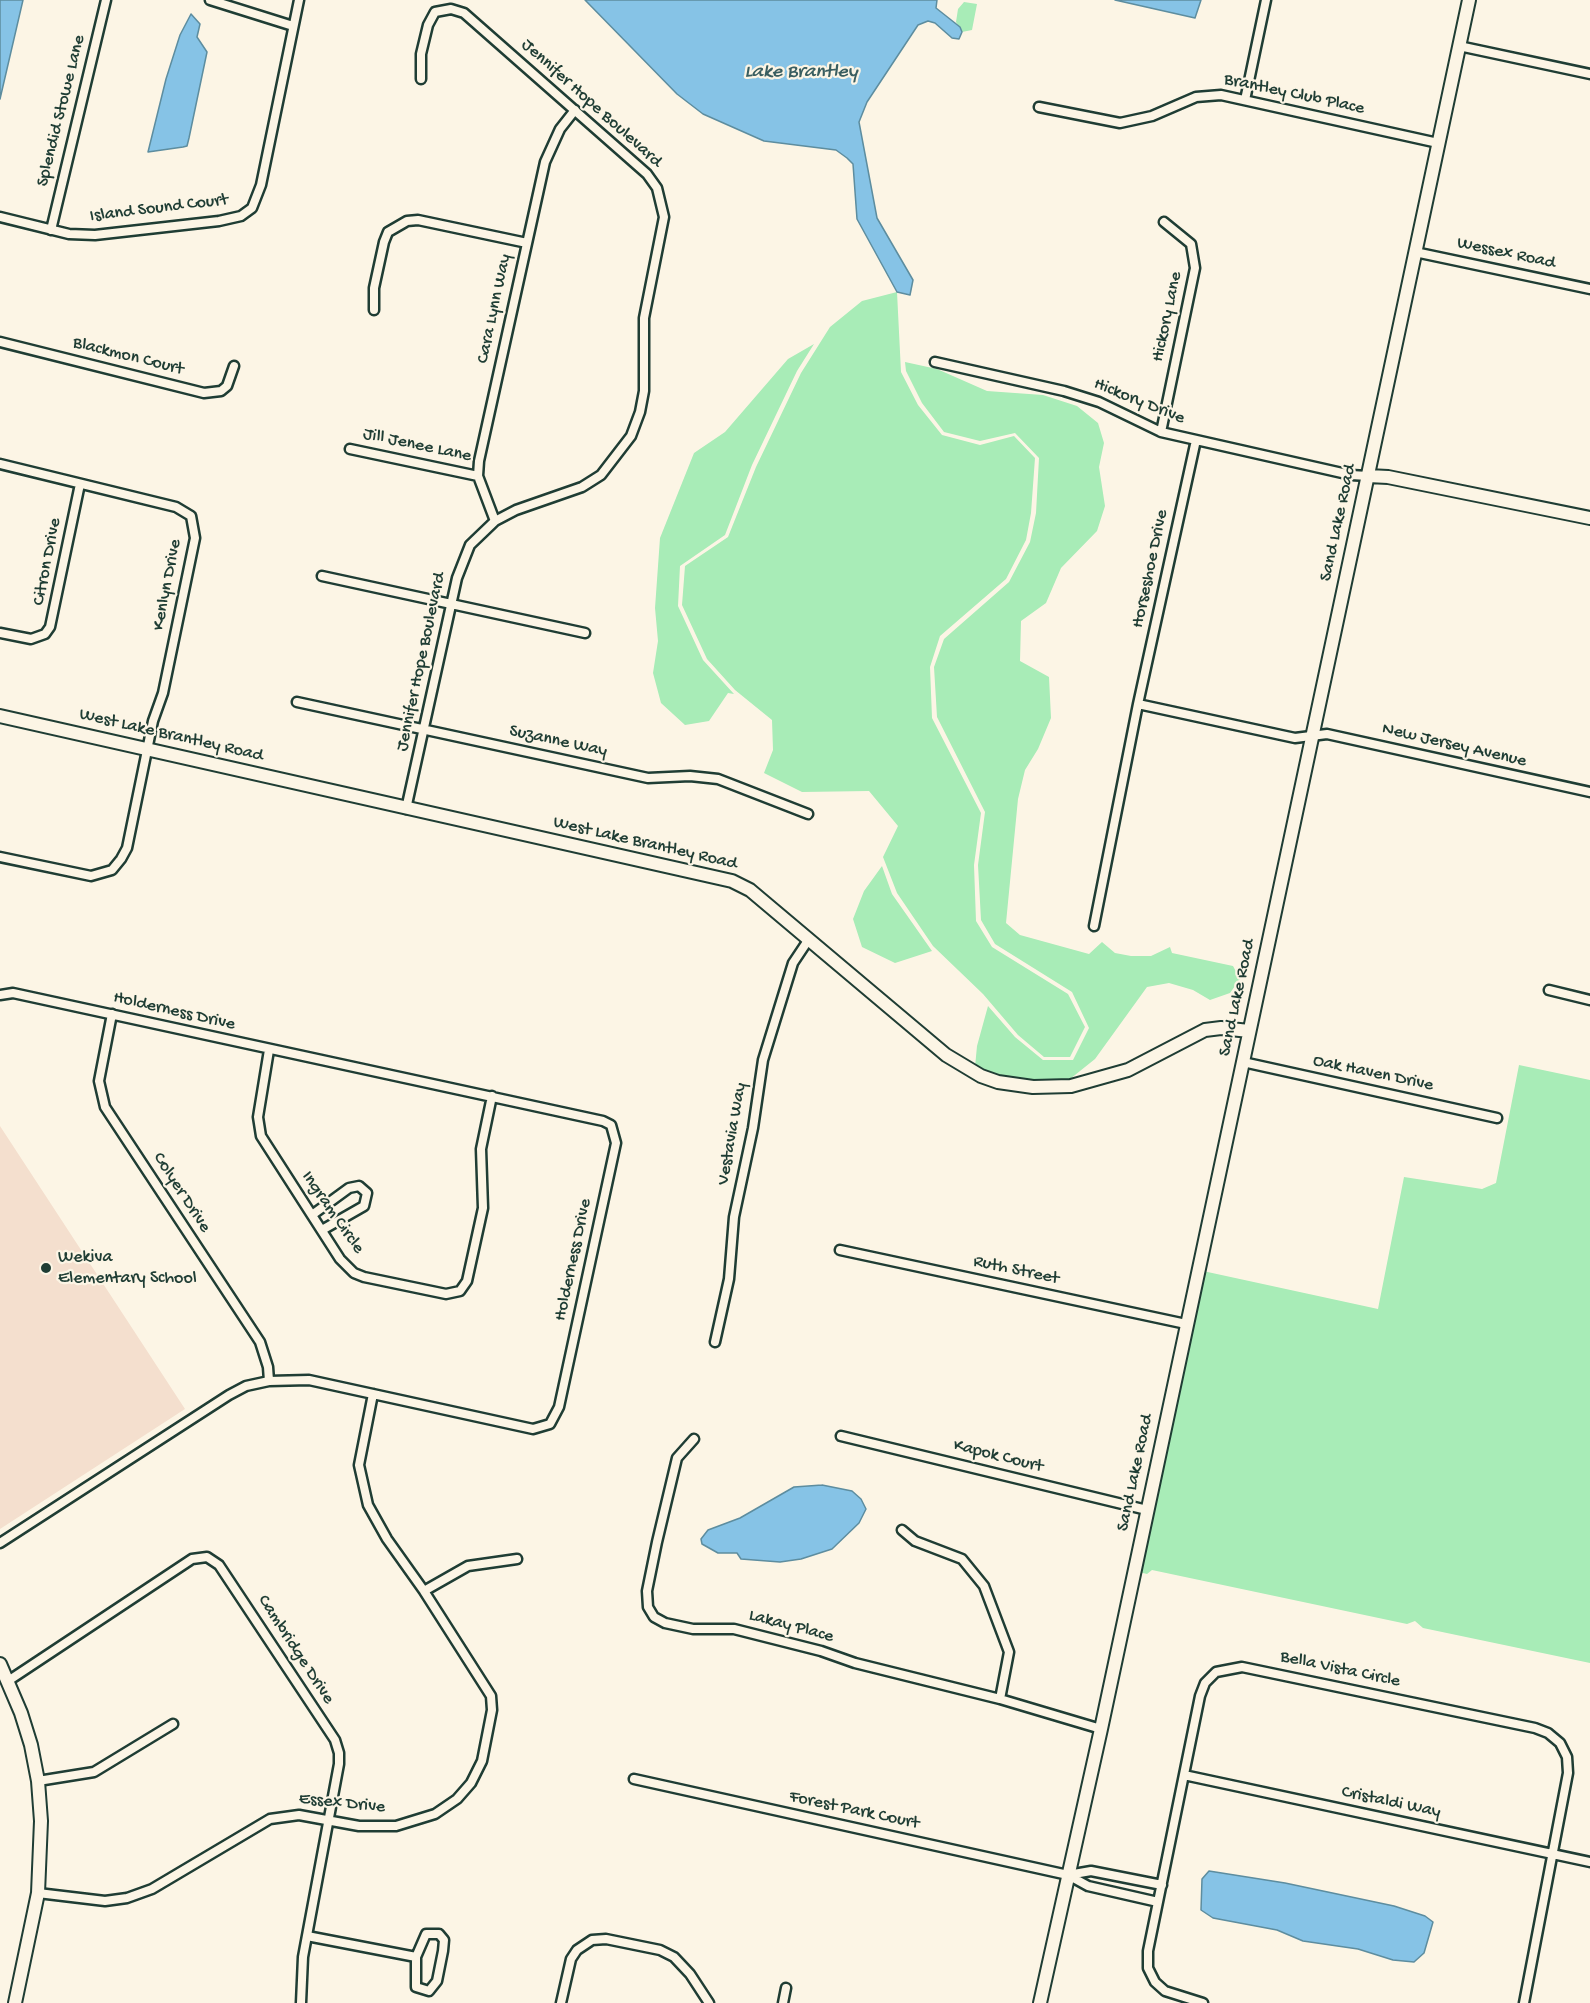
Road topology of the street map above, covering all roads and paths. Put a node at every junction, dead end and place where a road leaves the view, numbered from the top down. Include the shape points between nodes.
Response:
1 (106, 0) edge
2 (210, 0) edge
3 (299, 0) edge
4 (1266, 0) edge
5 (1469, 0) edge
6 (293, 26) junction
7 (1459, 46) junction
8 (1590, 74) edge
9 (421, 79) dead end
10 (1245, 100) junction
11 (1039, 107) dead end
12 (575, 110) junction
13 (1438, 144) junction
14 (0, 217) edge
15 (1164, 222) dead end
16 (51, 230) junction
17 (526, 243) junction
18 (1415, 252) junction
19 (1590, 289) edge
20 (374, 310) dead end
21 (0, 342) edge
22 (935, 362) dead end
23 (234, 366) dead end
24 (1161, 432) junction
25 (1196, 440) junction
26 (350, 449) dead end
27 (0, 464) edge
28 (478, 476) junction
29 (1368, 476) junction
30 (80, 484) junction
31 (1590, 518) edge
32 (495, 520) junction
33 (322, 576) dead end
34 (450, 603) junction
35 (0, 633) edge
36 (585, 633) dead end
37 (297, 702) dead end
38 (1138, 704) junction
39 (0, 716) edge
40 (424, 730) junction
41 (1312, 736) junction
42 (146, 749) junction
43 (1590, 792) edge
44 (406, 809) junction
45 (808, 814) dead end
46 (0, 856) edge
47 (1094, 926) dead end
48 (809, 939) junction
49 (1549, 990) dead end
50 (0, 995) edge
51 (1590, 1000) edge
52 (112, 1014) junction
53 (1249, 1031) junction
54 (269, 1050) junction
55 (1243, 1062) junction
56 (492, 1096) junction
57 (1497, 1118) dead end
58 (312, 1215) junction
59 (322, 1230) junction
60 (840, 1250) dead end
61 (1186, 1324) junction
62 (715, 1342) dead end
63 (269, 1381) junction
64 (373, 1394) junction
65 (841, 1436) dead end
66 (694, 1439) dead end
67 (1147, 1510) junction
68 (902, 1530) dead end
69 (0, 1543) edge
70 (517, 1559) dead end
71 (424, 1591) junction
72 (0, 1664) edge
73 (8, 1681) junction
74 (1000, 1699) junction
75 (173, 1724) dead end
76 (1101, 1729) junction
77 (1184, 1775) junction
78 (634, 1779) dead end
79 (38, 1781) junction
80 (329, 1820) junction
81 (1553, 1854) junction
82 (1590, 1862) edge
83 (1068, 1875) junction
84 (1124, 1878) junction
85 (1162, 1885) junction
86 (38, 1893) junction
87 (1120, 1893) junction
88 (1158, 1902) junction
89 (307, 1936) junction
90 (416, 1957) junction
91 (786, 1988) dead end
92 (15, 2003) edge
93 (301, 2003) edge
94 (561, 2003) edge
95 (709, 2003) edge
96 (783, 2003) edge
97 (1040, 2003) edge
98 (1203, 2003) edge
99 (1524, 2003) edge

1 - 16 street, Splendid Stowe Lane
2 - 6 street
3 - 6 street, Island Sound Court
4 - 10 street
5 - 7 street, Sand Lake Road
6 - 16 street, Island Sound Court via 261,185 252,208 242,216 219,221 139,232 95,236
7 - 8 street
7 - 13 street, Sand Lake Road
9 - 12 street, Jennifer Hope Boulevard via 421,54 428,25 435,12 451,9 464,13
10 - 11 street, Brantley Club Place via 1196,97 1152,116 1120,123
10 - 13 street, Brantley Club Place
12 - 17 street, Cara Lynn Way via 560,129 545,162
12 - 32 street, Jennifer Hope Boulevard via 647,174 662,203 661,238 644,318 644,391 640,412 632,436 601,475 582,487
13 - 18 street, Sand Lake Road
14 - 16 street, Island Sound Court
15 - 24 street, Hickory Lane via 1191,243 1195,268
17 - 20 street via 418,220 396,226 384,242 374,288
17 - 28 street, Cara Lynn Way
18 - 19 street, Wessex Road
18 - 29 street, Sand Lake Road
21 - 23 street, Blackmon Court via 204,393 221,391 227,386
22 - 24 street, Hickory Drive via 1064,391 1099,402
24 - 25 street, Hickory Drive
25 - 29 street, Hickory Drive
25 - 38 street, Horseshoe Drive
26 - 28 street, Jill Jenee Lane
27 - 30 street, Kenlyn Drive
28 - 32 street
29 - 31 street
29 - 41 street, Sand Lake Road
30 - 35 street, Citron Drive via 50,627 45,634 31,639
30 - 42 street, Kenlyn Drive via 176,507 191,516 194,525 195,538 165,682
32 - 34 street, Jennifer Hope Boulevard via 463,559
33 - 34 street
34 - 36 street
34 - 40 street, Jennifer Hope Boulevard
37 - 40 street, Suzanne Way
38 - 41 street via 1295,738
38 - 47 street, Horseshoe Drive
39 - 42 street, West Lake Brantley Road
40 - 44 street, Jennifer Hope Boulevard
40 - 45 street, Suzanne Way via 648,778 718,779
41 - 43 street, New Jersey Avenue via 1330,735
41 - 53 street, Sand Lake Road
42 - 44 street, West Lake Brantley Road
42 - 46 street via 126,848 112,870 91,876
44 - 48 street, West Lake Brantley Road via 732,881 750,890
48 - 53 street, West Lake Brantley Road via 946,1055 981,1076 1016,1086 1052,1088 1090,1082 1145,1063 1205,1030
48 - 62 street, Vestavia Way via 793,963 763,1060 734,1217 729,1279
49 - 51 street
50 - 52 street, Holderness Drive via 13,993
52 - 54 street, Holderness Drive
52 - 63 street, Colyer Drive via 99,1081 105,1107 260,1342
53 - 55 street, Sand Lake Road
54 - 56 street, Holderness Drive
54 - 58 street, Ingram Circle via 258,1117 261,1136
55 - 57 street, Oak Haven Drive
55 - 61 street, Sand Lake Road
56 - 59 street, Ingram Circle via 481,1149 483,1208 467,1281 460,1291 446,1294 354,1273
56 - 64 street, Holderness Drive via 603,1121 615,1133 559,1407 550,1424 533,1429
58 - 59 street, Ingram Circle
58 - 59 street via 349,1188 359,1186 367,1193 364,1206
60 - 61 street, Ruth Street
61 - 67 street, Sand Lake Road
63 - 64 street, Holderness Drive via 309,1380
63 - 69 street, Holderness Drive via 229,1395
64 - 71 street, Essex Drive via 361,1452 362,1487 387,1539
65 - 67 street, Kapok Court
66 - 74 street, Lakay Place via 677,1458 657,1542 647,1591 648,1607 654,1617 693,1629 734,1629
67 - 76 street, Sand Lake Road
68 - 74 street via 915,1541 962,1559 984,1586 1009,1652
70 - 71 street via 468,1566
71 - 80 street, Essex Drive via 491,1696 482,1761 457,1799 417,1822 366,1826
72 - 73 street
73 - 79 street
73 - 80 street, Cambridge Drive via 192,1559 207,1557 219,1565 335,1740 339,1764
74 - 76 street, Lakay Place
75 - 79 street via 94,1772
76 - 83 street, Sand Lake Road
77 - 81 street, Cristaldi Way
77 - 81 street, Bella Vista Circle via 1205,1683 1228,1667 1242,1666 1535,1728 1554,1738 1567,1757 1568,1773
77 - 85 street, Bella Vista Circle
78 - 83 street, Forest Park Court
79 - 86 street
80 - 86 street, Essex Drive via 299,1815 270,1819 128,1898 105,1901
80 - 89 street, Cambridge Drive
81 - 82 street, Cristaldi Way
81 - 99 street, Bella Vista Circle
83 - 84 street via 1091,1871
83 - 87 street via 1088,1886
83 - 97 street, Sand Lake Road
84 - 85 street
84 - 87 street
85 - 88 street, Bella Vista Circle
86 - 92 street
87 - 88 street
88 - 98 street, Bella Vista Circle via 1148,1968 1165,1991
89 - 90 street
89 - 93 street, Cambridge Drive
90 - 90 street via 426,1934 439,1934 444,1940 437,1981 429,1991 416,1987
91 - 96 street
94 - 95 street via 571,1959 577,1950 592,1940 606,1939 660,1950 674,1957

